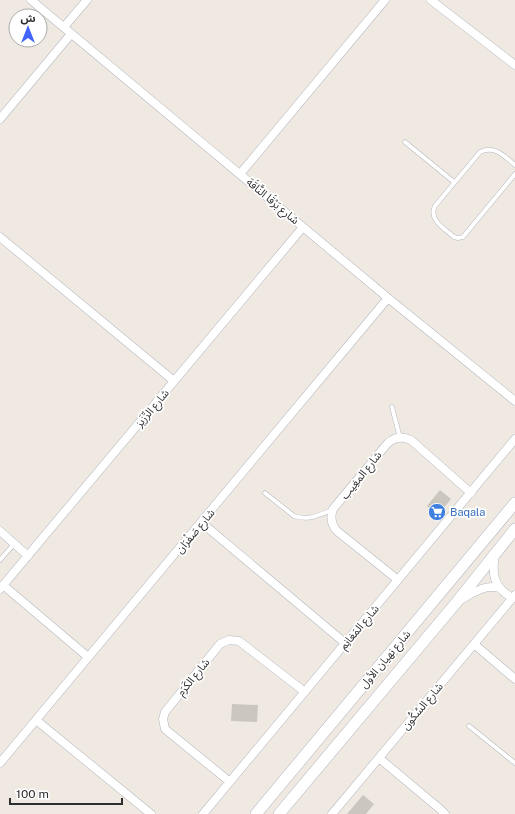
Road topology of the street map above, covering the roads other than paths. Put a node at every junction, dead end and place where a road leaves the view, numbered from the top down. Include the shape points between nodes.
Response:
1 (31, 0) edge
2 (87, 0) edge
3 (385, 0) edge
4 (431, 0) edge
5 (64, 27) junction
6 (71, 34) junction
7 (515, 65) edge
8 (0, 119) edge
9 (405, 142) dead end
10 (515, 165) edge
11 (240, 174) junction
12 (515, 174) edge
13 (454, 182) junction
14 (303, 227) junction
15 (0, 237) edge
16 (388, 298) junction
17 (174, 381) junction
18 (515, 401) edge
19 (392, 408) dead end
20 (400, 438) junction
21 (515, 439) edge
22 (265, 493) dead end
23 (471, 493) junction
24 (515, 503) edge
25 (333, 509) junction
26 (202, 523) junction
27 (515, 530) edge
28 (0, 531) edge
29 (14, 544) junction
30 (495, 553) junction
31 (28, 556) junction
32 (0, 560) edge
33 (398, 580) junction
34 (2, 587) edge
35 (500, 588) junction
36 (514, 596) edge
37 (456, 603) junction
38 (345, 643) junction
39 (474, 644) junction
40 (88, 657) junction
41 (515, 679) edge
42 (305, 692) junction
43 (36, 720) junction
44 (469, 726) dead end
45 (379, 758) junction
46 (0, 762) edge
47 (515, 763) edge
48 (230, 782) junction
49 (151, 814) edge
50 (203, 814) edge
51 (256, 814) edge
52 (279, 814) edge
53 (332, 814) edge
54 (445, 814) edge

1 - 5 street, شارع بَرْقَا النَّاقَة
2 - 5 street
3 - 11 street
4 - 7 street
5 - 6 street, شارع بَرْقَا النَّاقَة
6 - 8 street
6 - 11 street, شارع بَرْقَا النَّاقَة
9 - 13 lane
10 - 13 lane via 496,150 483,150
11 - 14 street, شارع بَرْقَا النَّاقَة
12 - 13 lane via 465,235 458,238 436,220 433,213 435,206
14 - 16 street, شارع بَرْقَا النَّاقَة
14 - 17 street, شارع الرِّزَيز
15 - 17 street
16 - 18 street, شارع بَرْقَا النَّاقَة
16 - 26 street, شارع صَفْرَان
17 - 31 street, شارع الرِّزَيز
19 - 20 lane
20 - 23 street via 414,443
20 - 25 street, شارع المغِيب via 392,439 387,444
21 - 23 street, شارع المَغانِم
22 - 25 lane via 300,518 311,518
23 - 33 street, شارع المَغانِم
24 - 51 main road, شارع نهيان الأول
25 - 33 street, شارع المغِيب via 331,520 335,529
26 - 38 street
26 - 40 street, شارع صَفْرَان
27 - 30 main road, شارع نهيان الأول
28 - 29 street
29 - 31 street
29 - 32 lane
30 - 35 street via 494,575
30 - 37 main road, شارع نهيان الأول
31 - 34 street, شارع الرِّزَيز
33 - 38 street, شارع المَغانِم
34 - 40 street
35 - 36 street, شارع السُكُون
35 - 37 street via 481,588
36 - 39 street, شارع السُكُون
37 - 52 main road, شارع نهيان الأول
38 - 42 street, شارع المَغانِم
39 - 41 street
39 - 45 street, شارع السُكُون
40 - 43 street, شارع صَفْرَان
42 - 48 street, شارع المَغانِم
42 - 48 street, شارع الكَرَم via 240,641 229,640 220,644 165,712 163,722 166,729
43 - 46 street, شارع صَفْرَان
43 - 49 street
44 - 47 lane
45 - 53 street, شارع السُكُون
45 - 54 street
48 - 50 street, شارع المَغانِم

